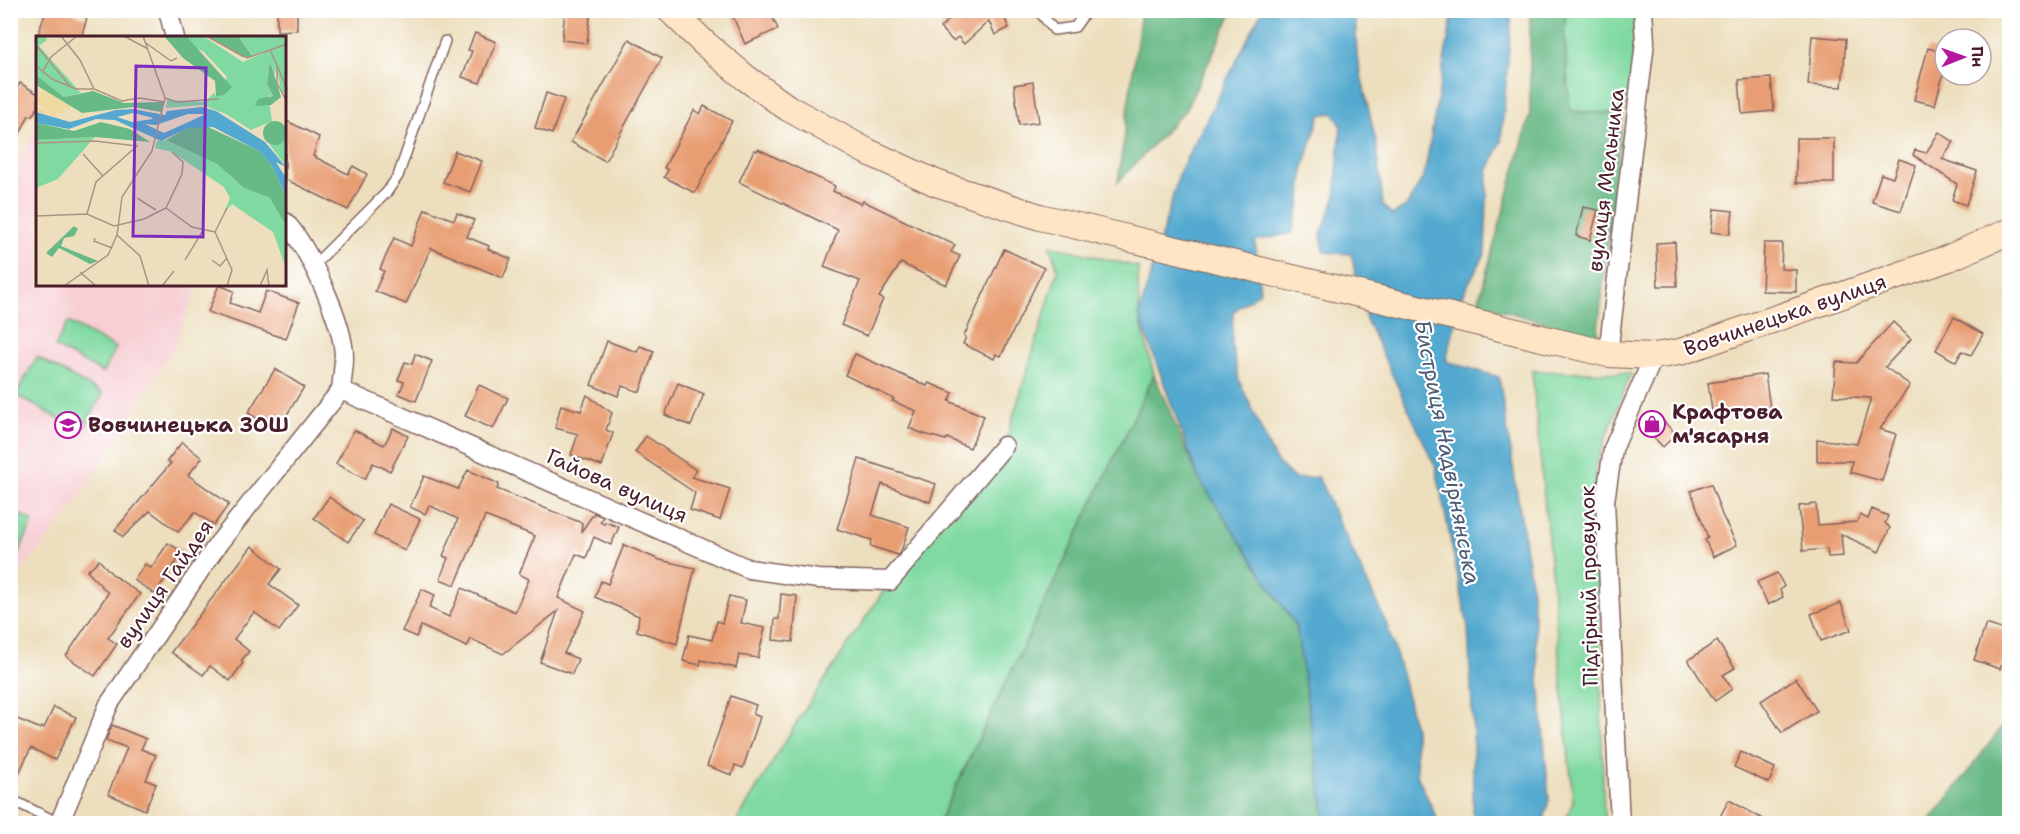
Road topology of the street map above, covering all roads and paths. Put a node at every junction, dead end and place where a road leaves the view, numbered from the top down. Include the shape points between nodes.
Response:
1 (168, 10) edge
2 (670, 10) edge
3 (1038, 10) edge
4 (1087, 10) edge
5 (1643, 10) edge
6 (174, 36) edge
7 (445, 41) dead end
8 (286, 223) edge
9 (2010, 231) edge
10 (314, 265) junction
11 (1608, 354) junction
12 (1654, 356) junction
13 (341, 390) junction
14 (1004, 446) dead end
15 (10, 799) edge
16 (59, 823) edge
17 (1620, 824) edge

1 - 6 street
2 - 11 street, Вовчинецька вулиця via 737,71 789,108 866,151 936,183 1015,210
3 - 4 lane via 1054,30 1075,27
5 - 11 street, вулиця Мельника via 1645,42
7 - 10 lane via 398,176
8 - 10 street
9 - 12 street, Вовчинецька вулиця via 1949,258 1715,341
10 - 13 street via 334,313 345,356
11 - 12 street, Вовчинецька вулиця
12 - 17 street, Підгірний провулок via 1613,449 1605,501
13 - 14 street, Гайова вулиця via 749,569 818,579 890,581
13 - 16 street, вулиця Гайдея via 218,544 109,704
15 - 16 lane

